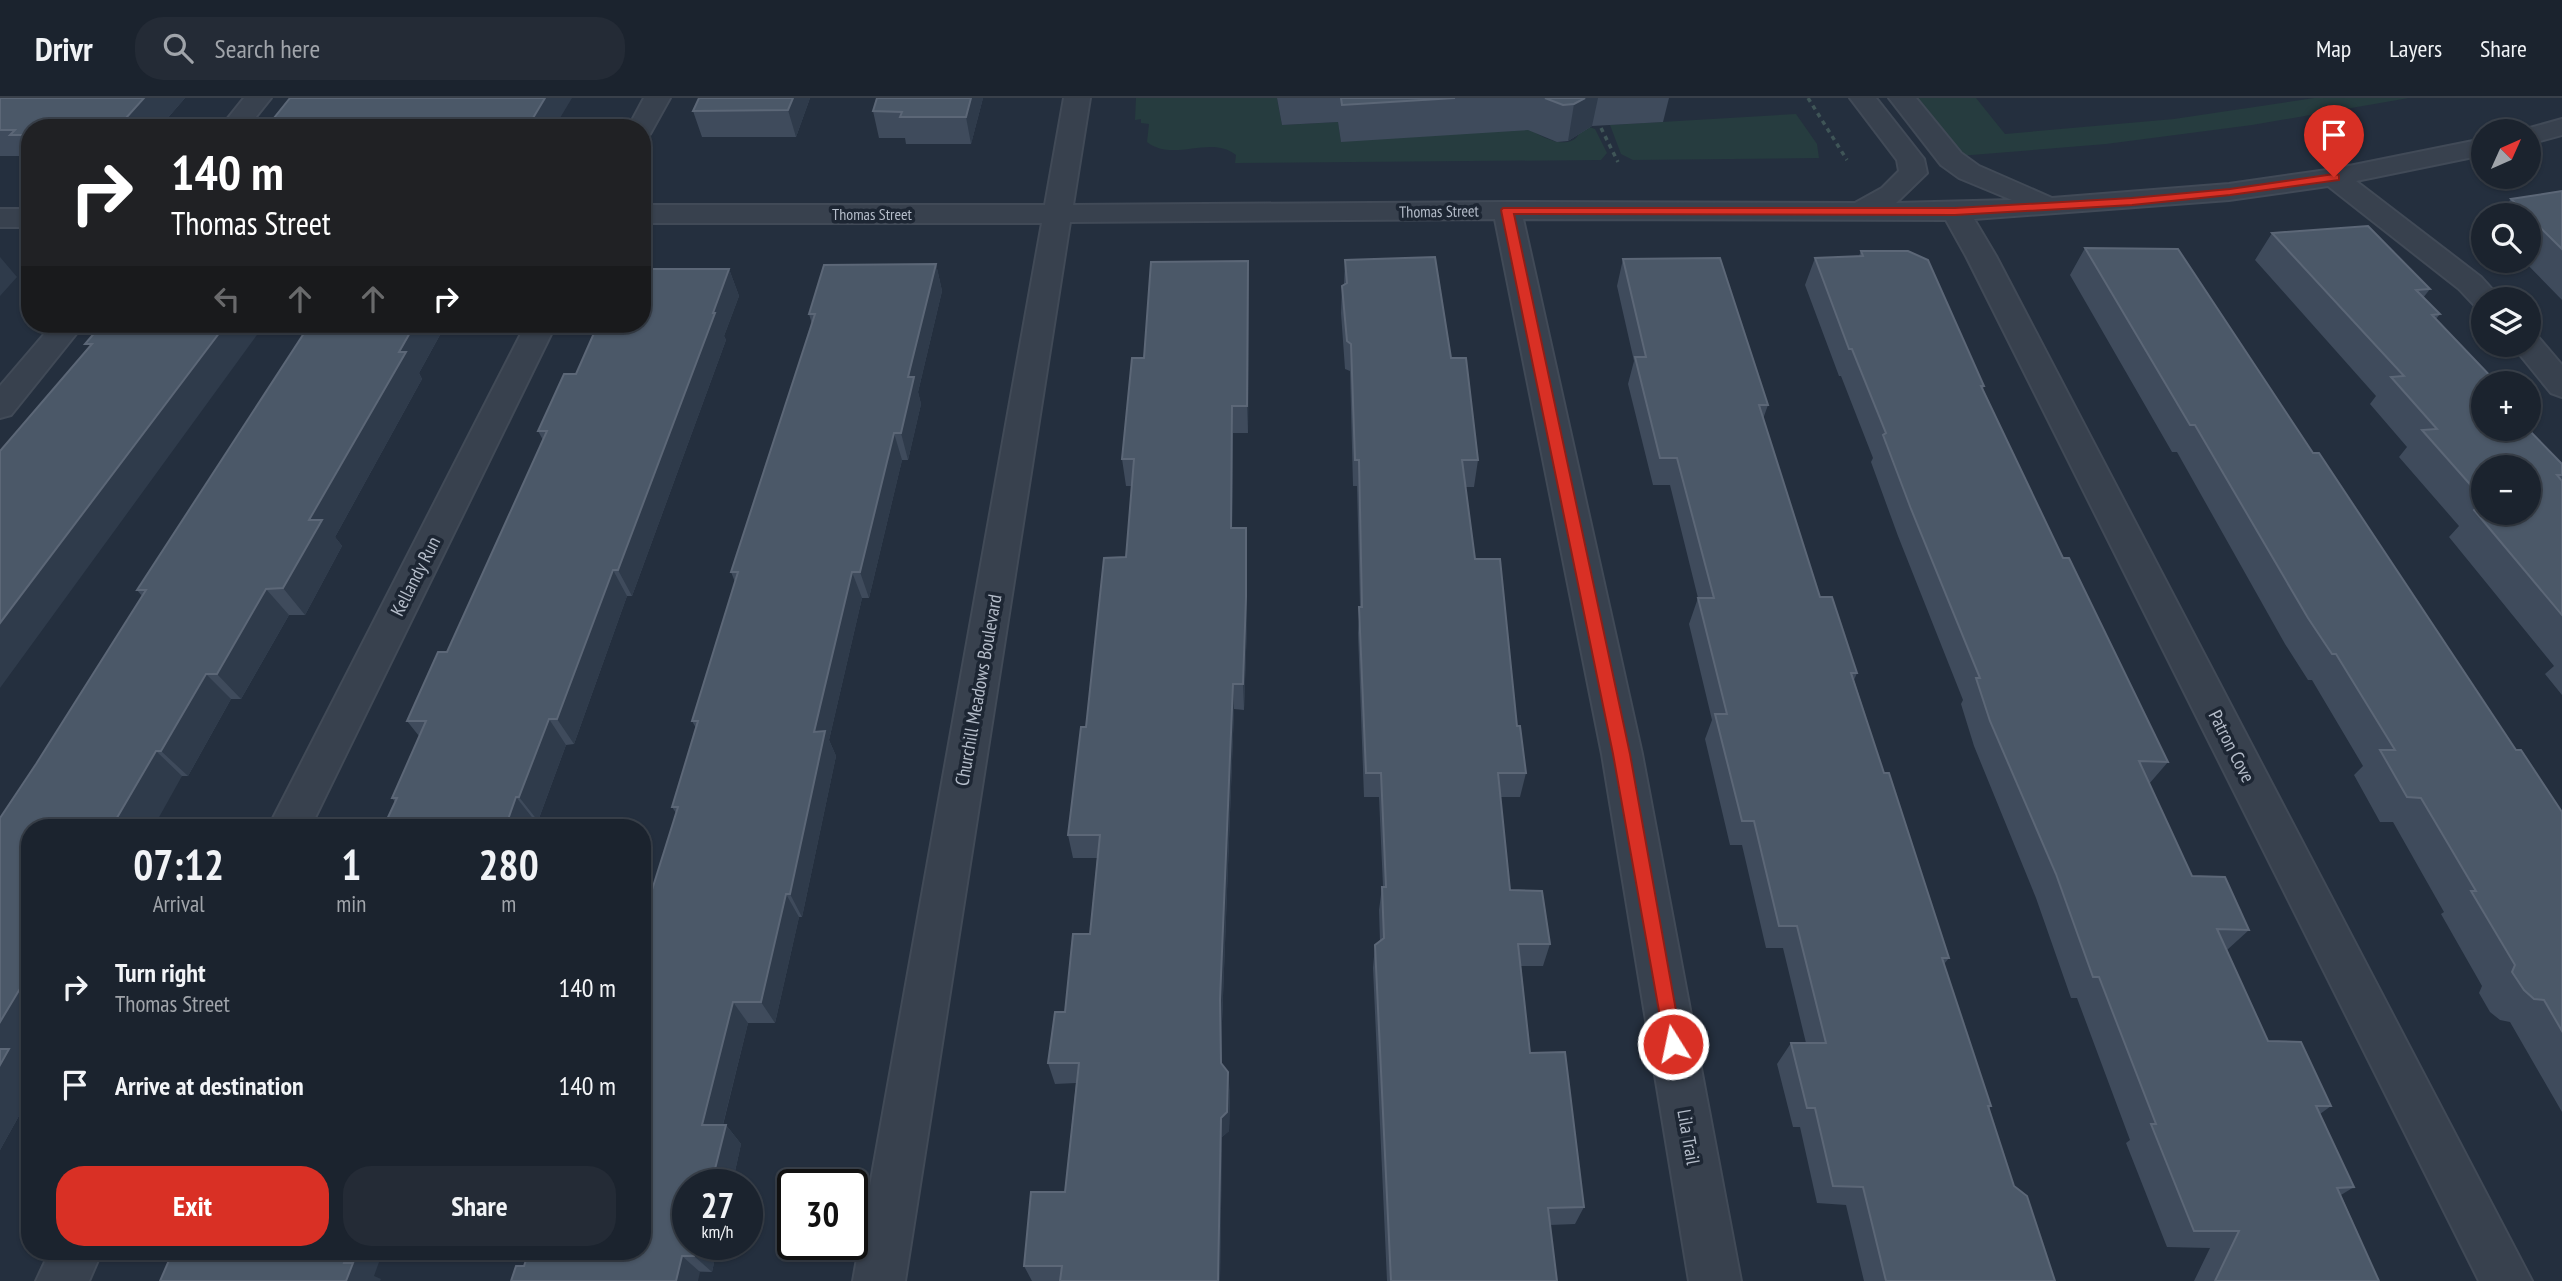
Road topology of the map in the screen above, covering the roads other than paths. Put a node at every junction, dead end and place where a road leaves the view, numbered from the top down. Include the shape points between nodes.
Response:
1 (258, 98) edge
2 (657, 98) edge
3 (1077, 98) edge
4 (1863, 98) edge
5 (1902, 98) edge
6 (240, 119) edge
7 (646, 119) edge
8 (2562, 127) edge
9 (2541, 133) edge
10 (2471, 149) edge
11 (2334, 177) junction
12 (2052, 207) junction
13 (1507, 210) junction
14 (1860, 212) junction
15 (1955, 212) junction
16 (651, 214) edge
17 (1058, 214) junction
18 (0, 218) edge
19 (21, 218) edge
20 (2474, 287) edge
21 (62, 333) edge
22 (536, 333) edge
23 (2538, 357) edge
24 (2562, 386) edge
25 (0, 407) edge
26 (294, 819) edge
27 (72, 1260) edge
28 (62, 1281) edge
29 (879, 1281) edge
30 (1714, 1281) edge
31 (2506, 1281) edge

1 - 6 street
2 - 7 street
3 - 17 street, Churchill Meadows Boulevard
4 - 14 street via 1910,159 1913,173 1892,194
5 - 12 street via 1951,159 1969,172
8 - 9 street
10 - 11 street, Thomas Street
11 - 12 street, Thomas Street via 2230,192
11 - 20 street
12 - 15 street, Thomas Street
13 - 14 street, Thomas Street
13 - 17 street, Thomas Street
13 - 30 street, Lila Trail via 1622,754
14 - 15 street, Thomas Street
15 - 31 street, Patron Cove
16 - 17 street, Thomas Street
17 - 29 street, Churchill Meadows Boulevard
18 - 19 street
21 - 25 street
22 - 26 street, Kellandy Run
23 - 24 street
27 - 28 street

